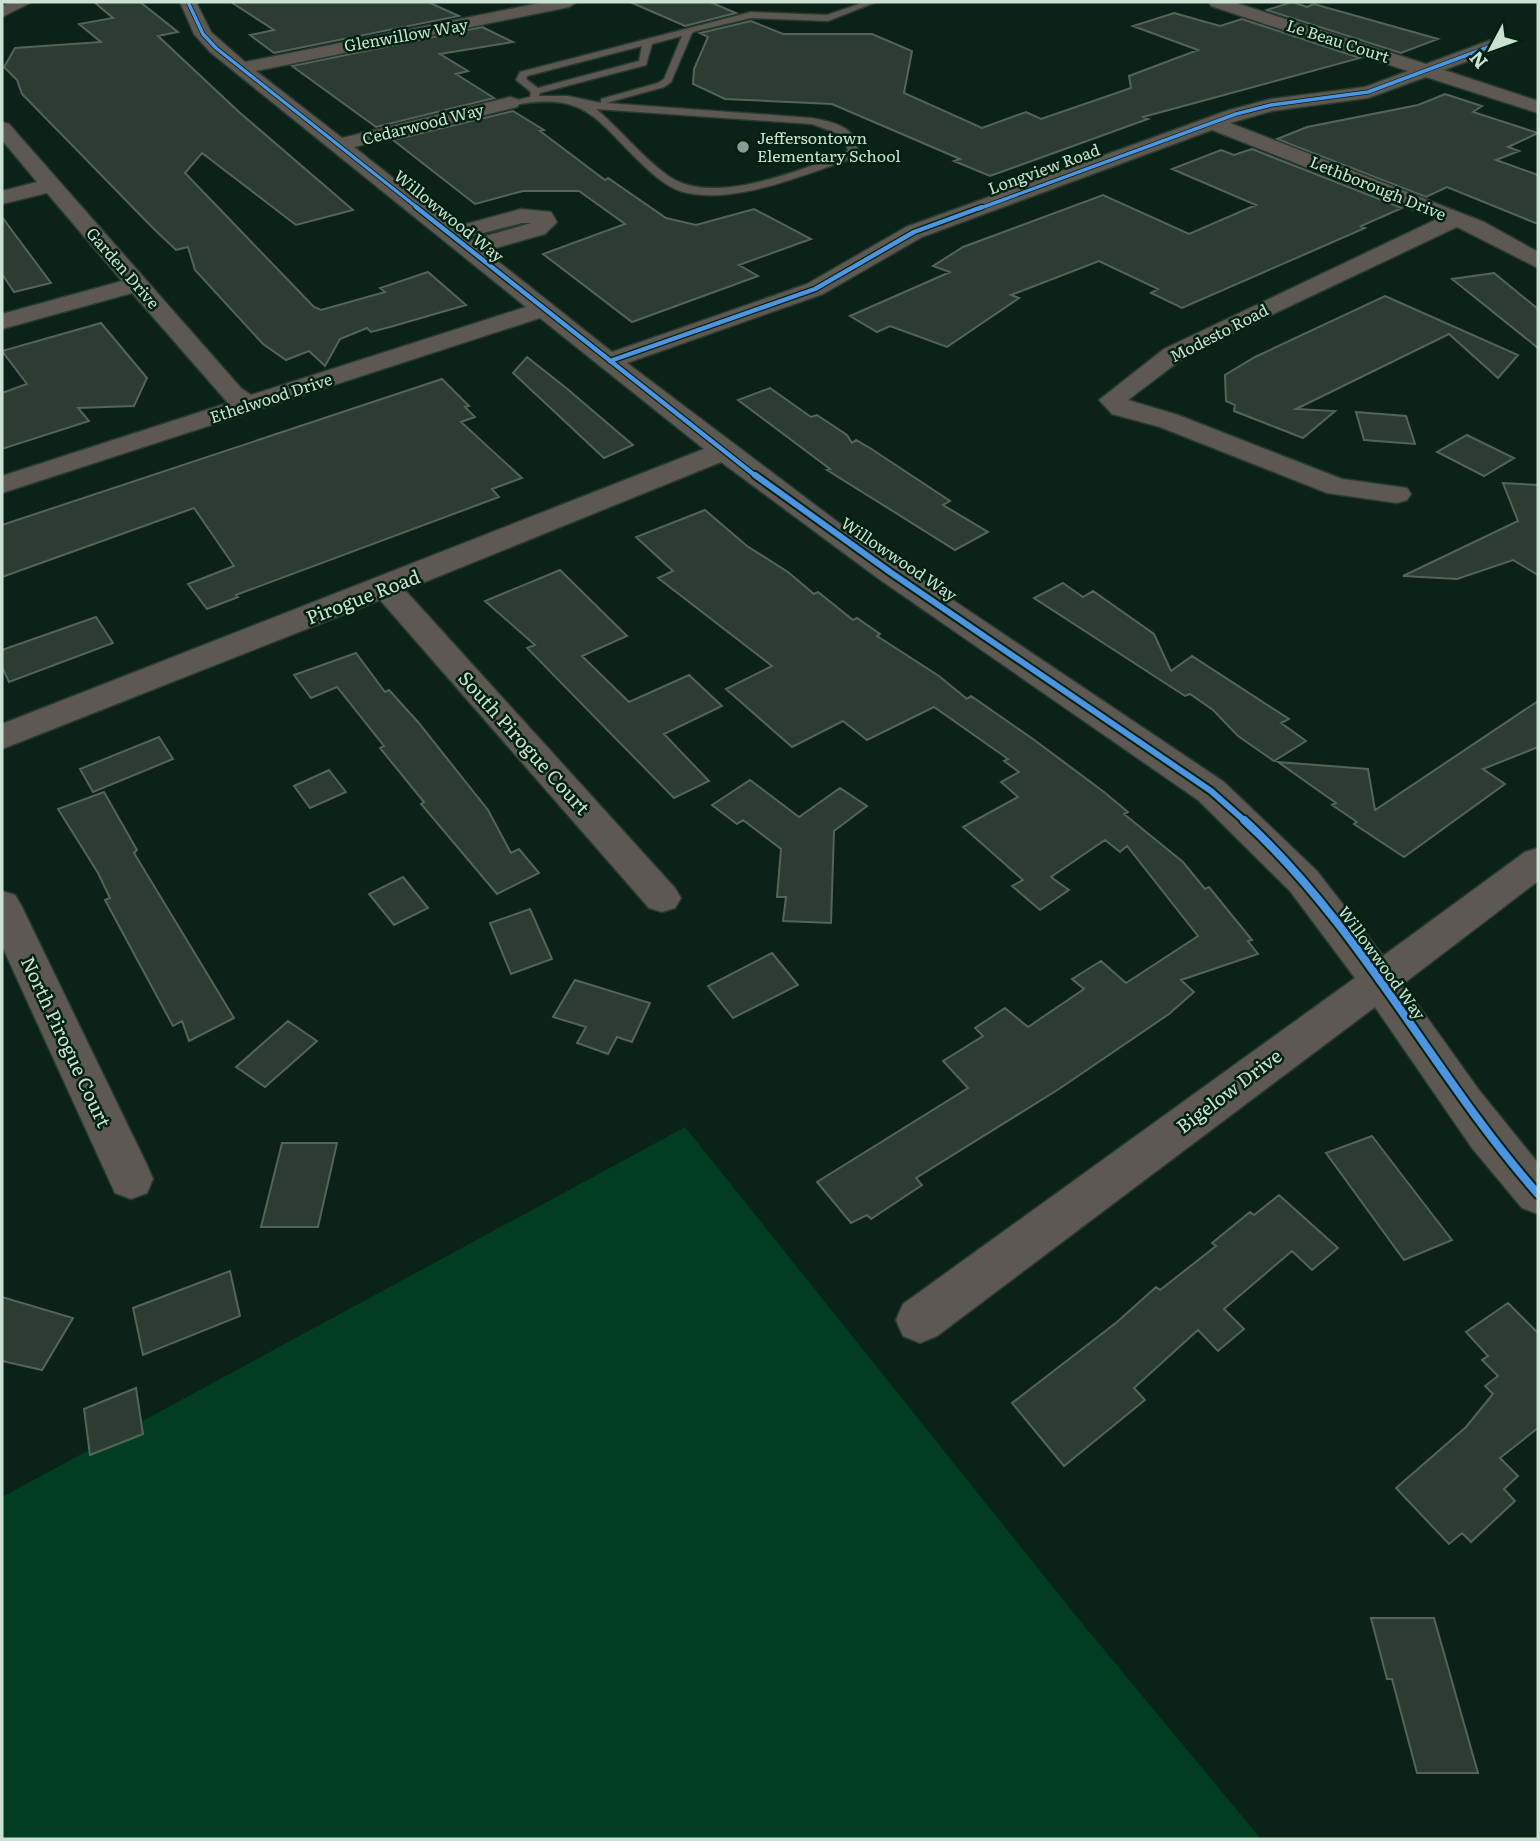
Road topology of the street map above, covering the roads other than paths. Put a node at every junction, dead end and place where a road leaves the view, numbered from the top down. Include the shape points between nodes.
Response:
1 (24, 2) edge
2 (188, 2) edge
3 (471, 2) edge
4 (569, 2) edge
5 (872, 2) edge
6 (1217, 2) edge
7 (2, 12) edge
8 (501, 18) junction
9 (688, 32) junction
10 (648, 42) junction
11 (1502, 42) dead end
12 (242, 68) junction
13 (1428, 70) junction
14 (535, 94) junction
15 (510, 103) joint
16 (586, 105) junction
17 (1538, 107) edge
18 (1213, 123) junction
19 (2, 128) edge
20 (337, 145) junction
21 (51, 185) junction
22 (2, 198) edge
23 (1456, 219) junction
24 (1538, 261) edge
25 (137, 284) junction
26 (541, 310) junction
27 (2, 322) edge
28 (610, 361) junction
29 (248, 405) junction
30 (722, 450) junction
31 (2, 485) edge
32 (1397, 494) dead end
33 (386, 588) junction
34 (2, 737) edge
35 (1538, 862) edge
36 (662, 898) dead end
37 (2, 905) edge
38 (1379, 981) junction
39 (131, 1179) dead end
40 (1538, 1194) edge
41 (920, 1320) dead end

1 - 7 street
2 - 12 street, Willowwood Way via 203,34
3 - 8 street
4 - 8 street, Glenwillow Way
5 - 9 lane via 828,18 739,16
6 - 13 street, Le Beau Court
8 - 12 street, Glenwillow Way
9 - 10 lane
9 - 16 lane via 662,85
10 - 14 lane via 643,63
10 - 14 lane via 521,75
11 - 13 street, Longview Road
12 - 20 street, Willowwood Way
13 - 17 street, Le Beau Court
13 - 18 street, Longview Road via 1368,92 1252,109
14 - 15 lane
14 - 16 lane
15 - 20 street, Cedarwood Way
16 - 16 lane via 667,181 697,190 735,190 847,157 853,151 854,142 847,132 812,121
18 - 23 street, Lethborough Drive
18 - 28 street, Longview Road via 914,232 815,289
19 - 21 street, Garden Drive
20 - 26 street, Willowwood Way
21 - 22 street
21 - 25 street, Garden Drive
23 - 24 street, Lethborough Drive via 1501,238
23 - 32 street, Modesto Road via 1201,339 1112,400 1121,408 1169,421 1337,487
25 - 27 street
25 - 29 street, Garden Drive via 232,394
26 - 28 street, Willowwood Way
26 - 29 street, Ethelwood Drive
28 - 30 street, Willowwood Way
29 - 31 street, Ethelwood Drive
30 - 33 street, Pirogue Road
30 - 38 street, Willowwood Way via 859,550 1211,791 1293,869
33 - 34 street, Pirogue Road
33 - 36 street, South Pirogue Court
35 - 38 street, Bigelow Drive
37 - 39 street, North Pirogue Court
38 - 40 street, Willowwood Way
38 - 41 street, Bigelow Drive

